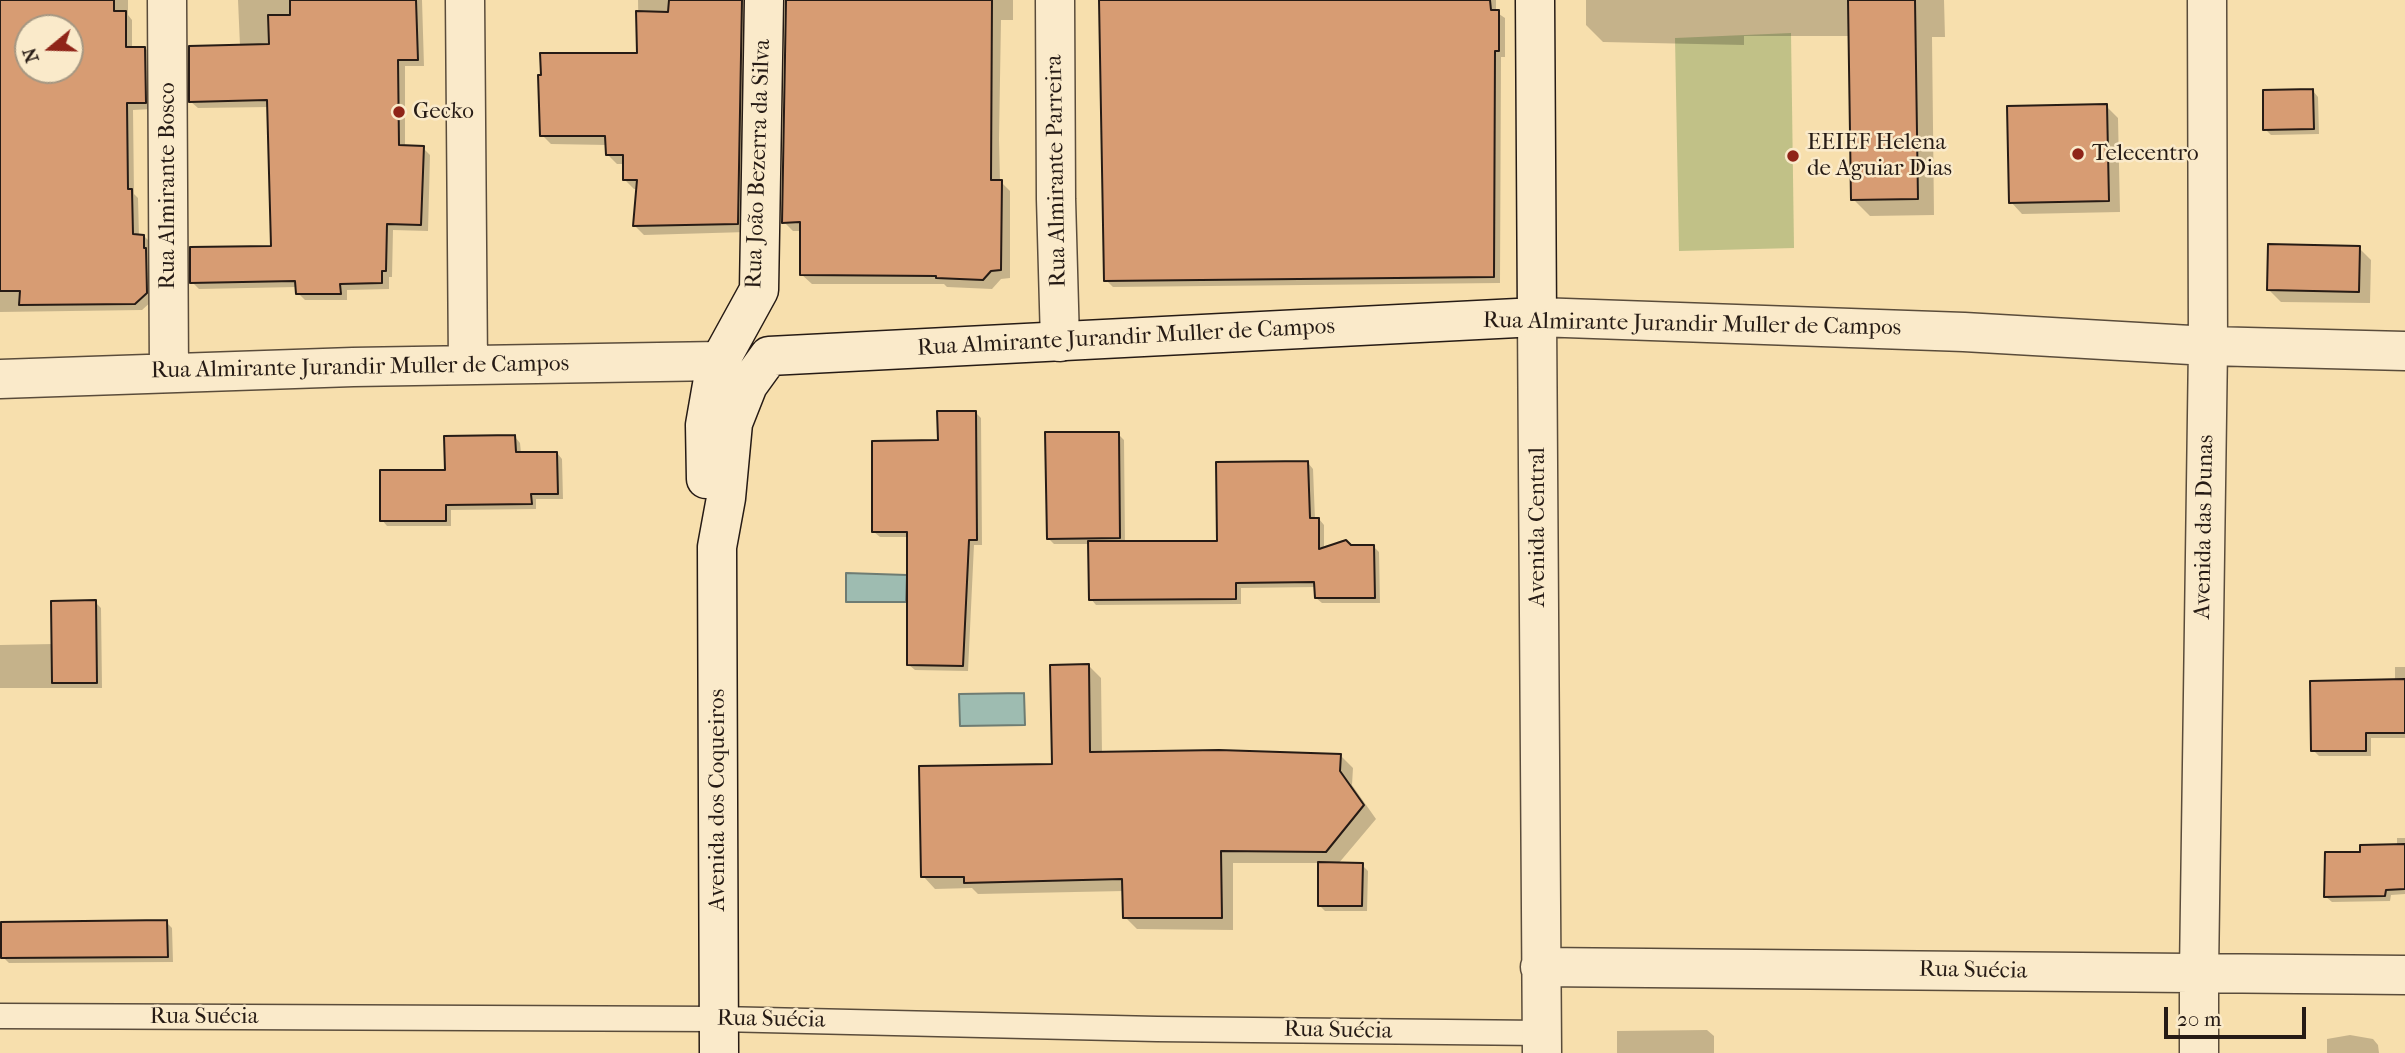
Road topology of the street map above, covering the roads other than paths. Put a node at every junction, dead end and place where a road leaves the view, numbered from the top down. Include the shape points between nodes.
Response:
1 (167, 0) edge
2 (465, 0) edge
3 (764, 0) edge
4 (1055, 0) edge
5 (1535, 0) edge
6 (2207, 0) edge
7 (1537, 317) junction
8 (1060, 342) junction
9 (2208, 346) junction
10 (2405, 351) edge
11 (720, 360) junction
12 (468, 365) junction
13 (169, 373) junction
14 (0, 379) edge
15 (717, 547) junction
16 (1540, 967) junction
17 (2199, 973) junction
18 (2405, 975) edge
19 (0, 1016) edge
20 (719, 1036) edge
21 (1542, 1043) edge
22 (2199, 1053) edge

1 - 13 street, Rua Almirante Bosco
2 - 12 street
3 - 11 street, Rua João Bezerra da Silva via 759,290
4 - 8 street, Rua Almirante Parreira
5 - 7 street, Avenida Central
6 - 9 street, Avenida das Dunas
7 - 8 street, Rua Almirante Jurandir Muller de Campos
7 - 9 street, Rua Almirante Jurandir Muller de Campos
7 - 16 street, Avenida Central
8 - 15 street, Rua Almirante Jurandir Muller de Campos via 769,356 748,385 733,423
9 - 10 street, Rua Almirante Jurandir Muller de Campos
9 - 17 street, Avenida das Dunas
11 - 12 street, Rua Almirante Jurandir Muller de Campos
11 - 15 street, Rua João Bezerra da Silva via 705,425 706,485
12 - 13 street, Rua Almirante Jurandir Muller de Campos
13 - 14 street, Rua Almirante Jurandir Muller de Campos
15 - 20 street, Avenida dos Coqueiros
16 - 17 street, Rua Suécia
16 - 21 street, Avenida Central
17 - 18 street, Rua Suécia
17 - 22 street, Avenida das Dunas
19 - 20 lane, Rua Suécia
20 - 21 lane, Rua Suécia via 1157,1029

